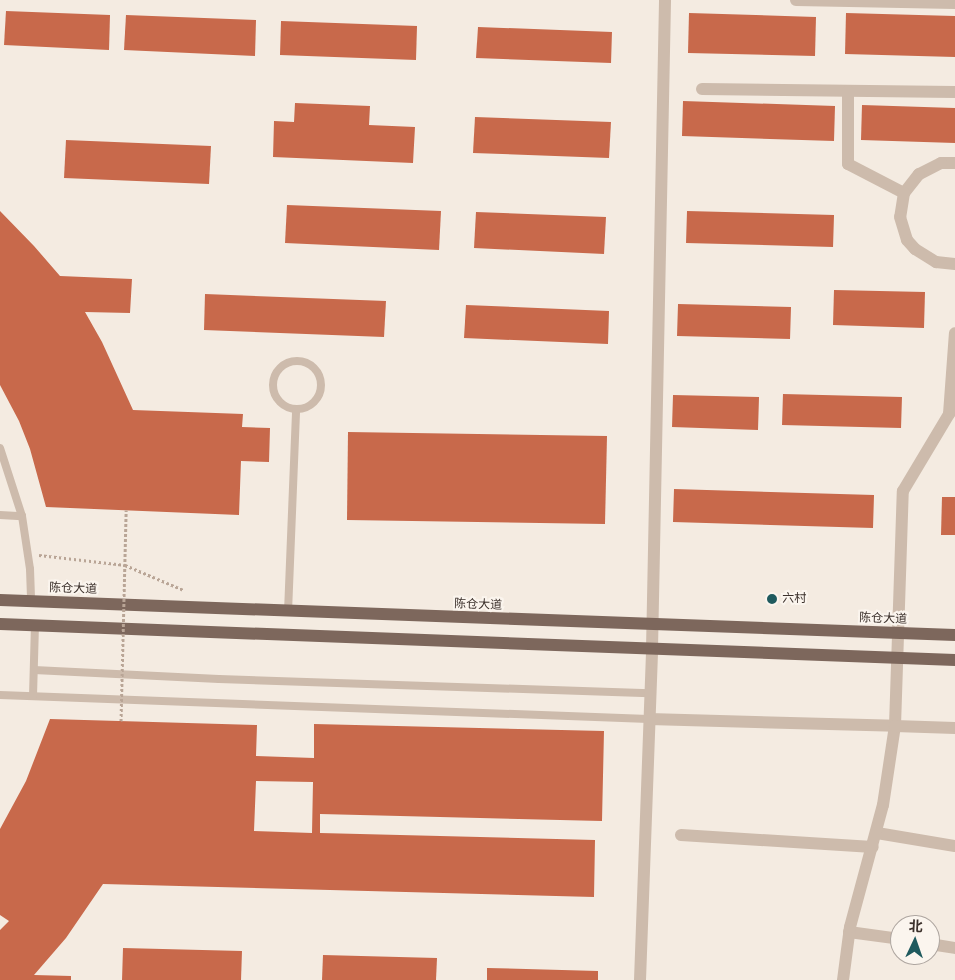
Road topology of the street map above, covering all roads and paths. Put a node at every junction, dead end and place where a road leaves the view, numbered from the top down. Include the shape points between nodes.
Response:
1 (665, 0) edge
2 (796, 0) edge
3 (955, 3) edge
4 (702, 89) dead end
5 (848, 90) junction
6 (955, 92) edge
7 (955, 163) edge
8 (904, 193) junction
9 (955, 264) edge
10 (955, 333) edge
11 (296, 409) junction
12 (0, 448) edge
13 (126, 510) dead end
14 (0, 515) edge
15 (22, 516) junction
16 (28, 553) junction
17 (125, 565) junction
18 (185, 591) dead end
19 (0, 600) edge
20 (31, 601) junction
21 (288, 612) junction
22 (0, 624) edge
23 (35, 625) junction
24 (652, 625) junction
25 (898, 634) junction
26 (955, 635) edge
27 (652, 650) junction
28 (897, 658) junction
29 (955, 660) edge
30 (34, 670) junction
31 (650, 692) junction
32 (0, 695) edge
33 (33, 696) junction
34 (649, 718) junction
35 (121, 721) dead end
36 (894, 726) junction
37 (955, 728) edge
38 (876, 833) junction
39 (681, 835) dead end
40 (873, 846) junction
41 (955, 846) edge
42 (849, 932) junction
43 (890, 938) edge
44 (940, 946) edge
45 (955, 948) edge
46 (640, 980) edge
47 (842, 980) edge

1 - 24 street
2 - 3 street
4 - 5 street
5 - 6 street
5 - 8 street via 848,164
7 - 8 street via 929,167 910,182
8 - 9 street via 900,217 907,240 924,257
10 - 25 street via 949,414 904,491
11 - 11 lane via 312,404 318,398 322,382 314,366 298,360 282,365 276,372 273,388 281,403
11 - 21 lane
12 - 15 lane
13 - 17 path, bridge
14 - 15 lane
15 - 16 lane
16 - 17 path
16 - 20 lane
17 - 18 path
17 - 35 path, bridge
19 - 20 main road, 陈仓大道
20 - 21 main road, 陈仓大道
21 - 24 main road, 陈仓大道
22 - 23 main road
23 - 27 main road
23 - 30 lane
24 - 25 main road, 陈仓大道
24 - 27 street
25 - 26 main road, 陈仓大道
25 - 28 street
27 - 28 main road
27 - 31 street
28 - 29 main road
28 - 36 street
30 - 31 lane
30 - 33 lane
31 - 34 street
32 - 33 lane
33 - 34 lane
34 - 36 street
34 - 46 street
36 - 37 street
36 - 38 street
38 - 40 street
38 - 41 street
39 - 40 street
40 - 42 street
42 - 43 street
42 - 47 street
44 - 45 street

